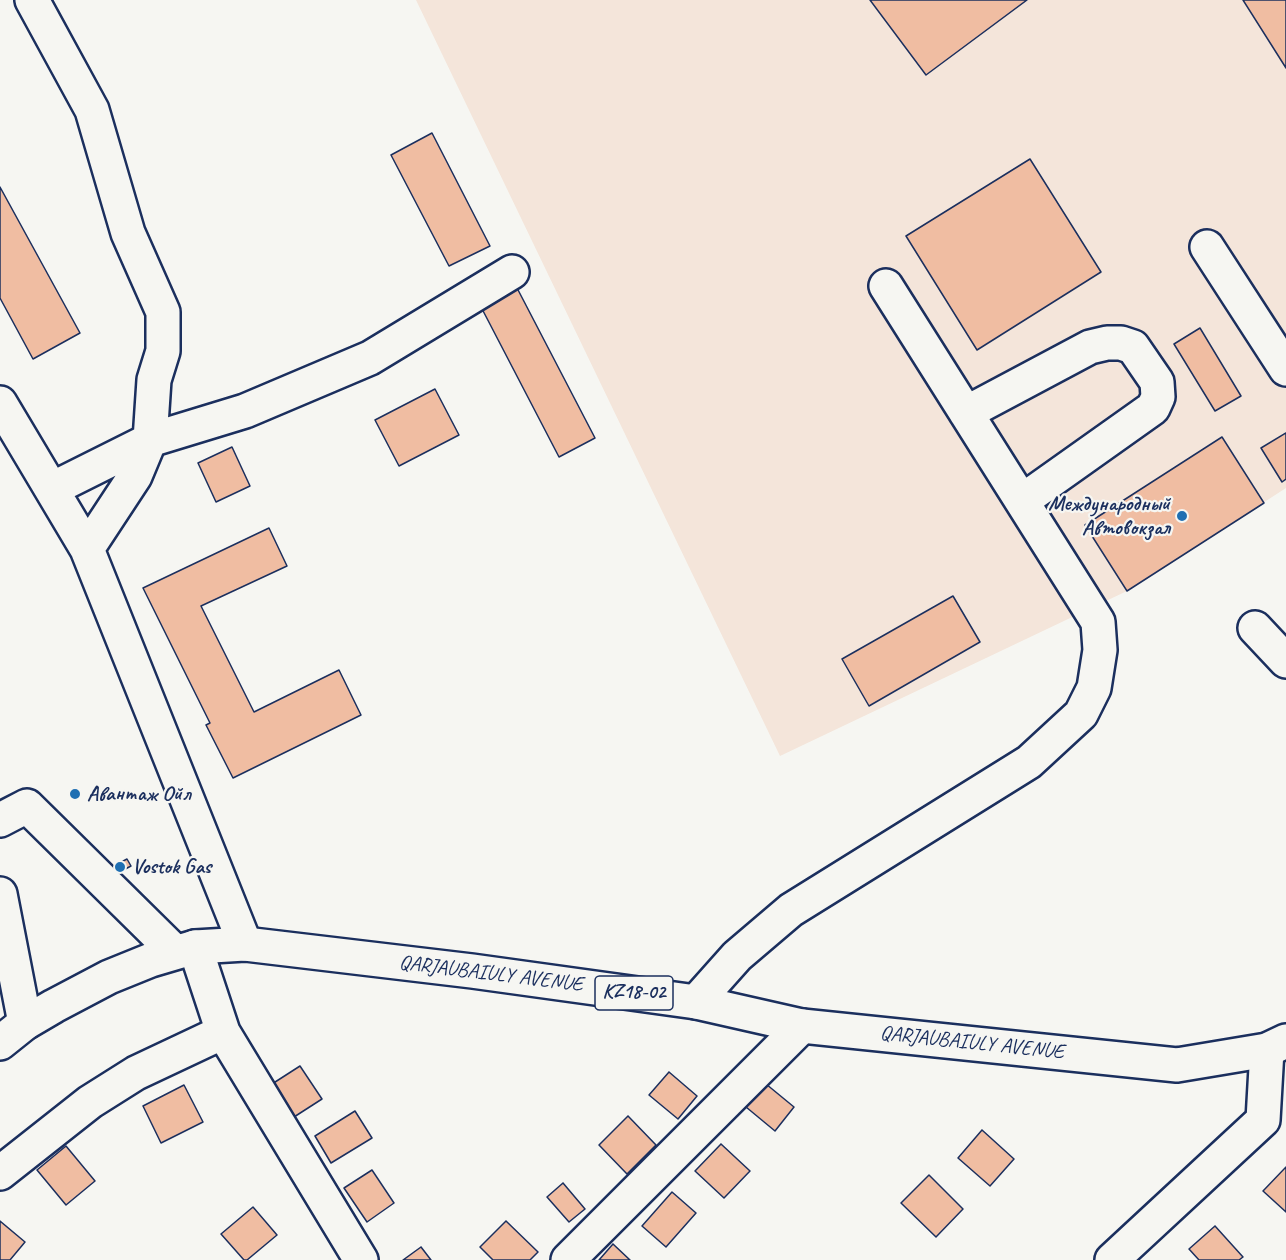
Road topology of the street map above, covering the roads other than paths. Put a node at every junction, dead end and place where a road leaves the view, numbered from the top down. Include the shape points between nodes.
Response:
1 (32, 0) edge
2 (1206, 247) dead end
3 (513, 272) dead end
4 (886, 285) dead end
5 (1286, 369) edge
6 (0, 403) edge
7 (966, 413) junction
8 (150, 440) junction
9 (52, 489) junction
10 (1022, 501) junction
11 (87, 549) junction
12 (1255, 628) dead end
13 (1286, 661) edge
14 (0, 820) edge
15 (0, 894) edge
16 (245, 944) junction
17 (185, 950) junction
18 (696, 1002) junction
19 (802, 1026) junction
20 (223, 1032) junction
21 (12, 1033) edge
22 (1276, 1046) edge
23 (1274, 1122) edge
24 (0, 1173) edge
25 (361, 1260) edge
26 (568, 1260) edge
27 (1112, 1260) edge

1 - 8 main road via 92,110 128,233 163,312 163,351 154,380
2 - 5 main road
3 - 8 main road via 370,358 245,411
4 - 7 main road
6 - 9 main road
7 - 10 main road
7 - 10 main road via 1090,347 1107,343 1133,347 1157,382 1158,397 1153,408
8 - 9 main road
8 - 11 main road via 135,476
9 - 11 main road
10 - 18 main road via 1098,622 1100,651 1094,688 1081,714 1029,762 791,910 737,956
11 - 16 main road
12 - 13 main road
14 - 17 main road via 27,806
15 - 21 main road
16 - 17 main road, QARJAUBAIULY AVENUE / KZ18-02
16 - 18 main road, QARJAUBAIULY AVENUE / KZ18-02
17 - 20 main road
17 - 21 main road, QARJAUBAIULY AVENUE / KZ18-02 via 110,977
18 - 19 main road, QARJAUBAIULY AVENUE / KZ18-02
19 - 22 main road, QARJAUBAIULY AVENUE / KZ18-02 via 1177,1065
19 - 26 main road
20 - 24 main road via 136,1073 90,1102
20 - 25 main road
22 - 23 main road
23 - 27 main road

